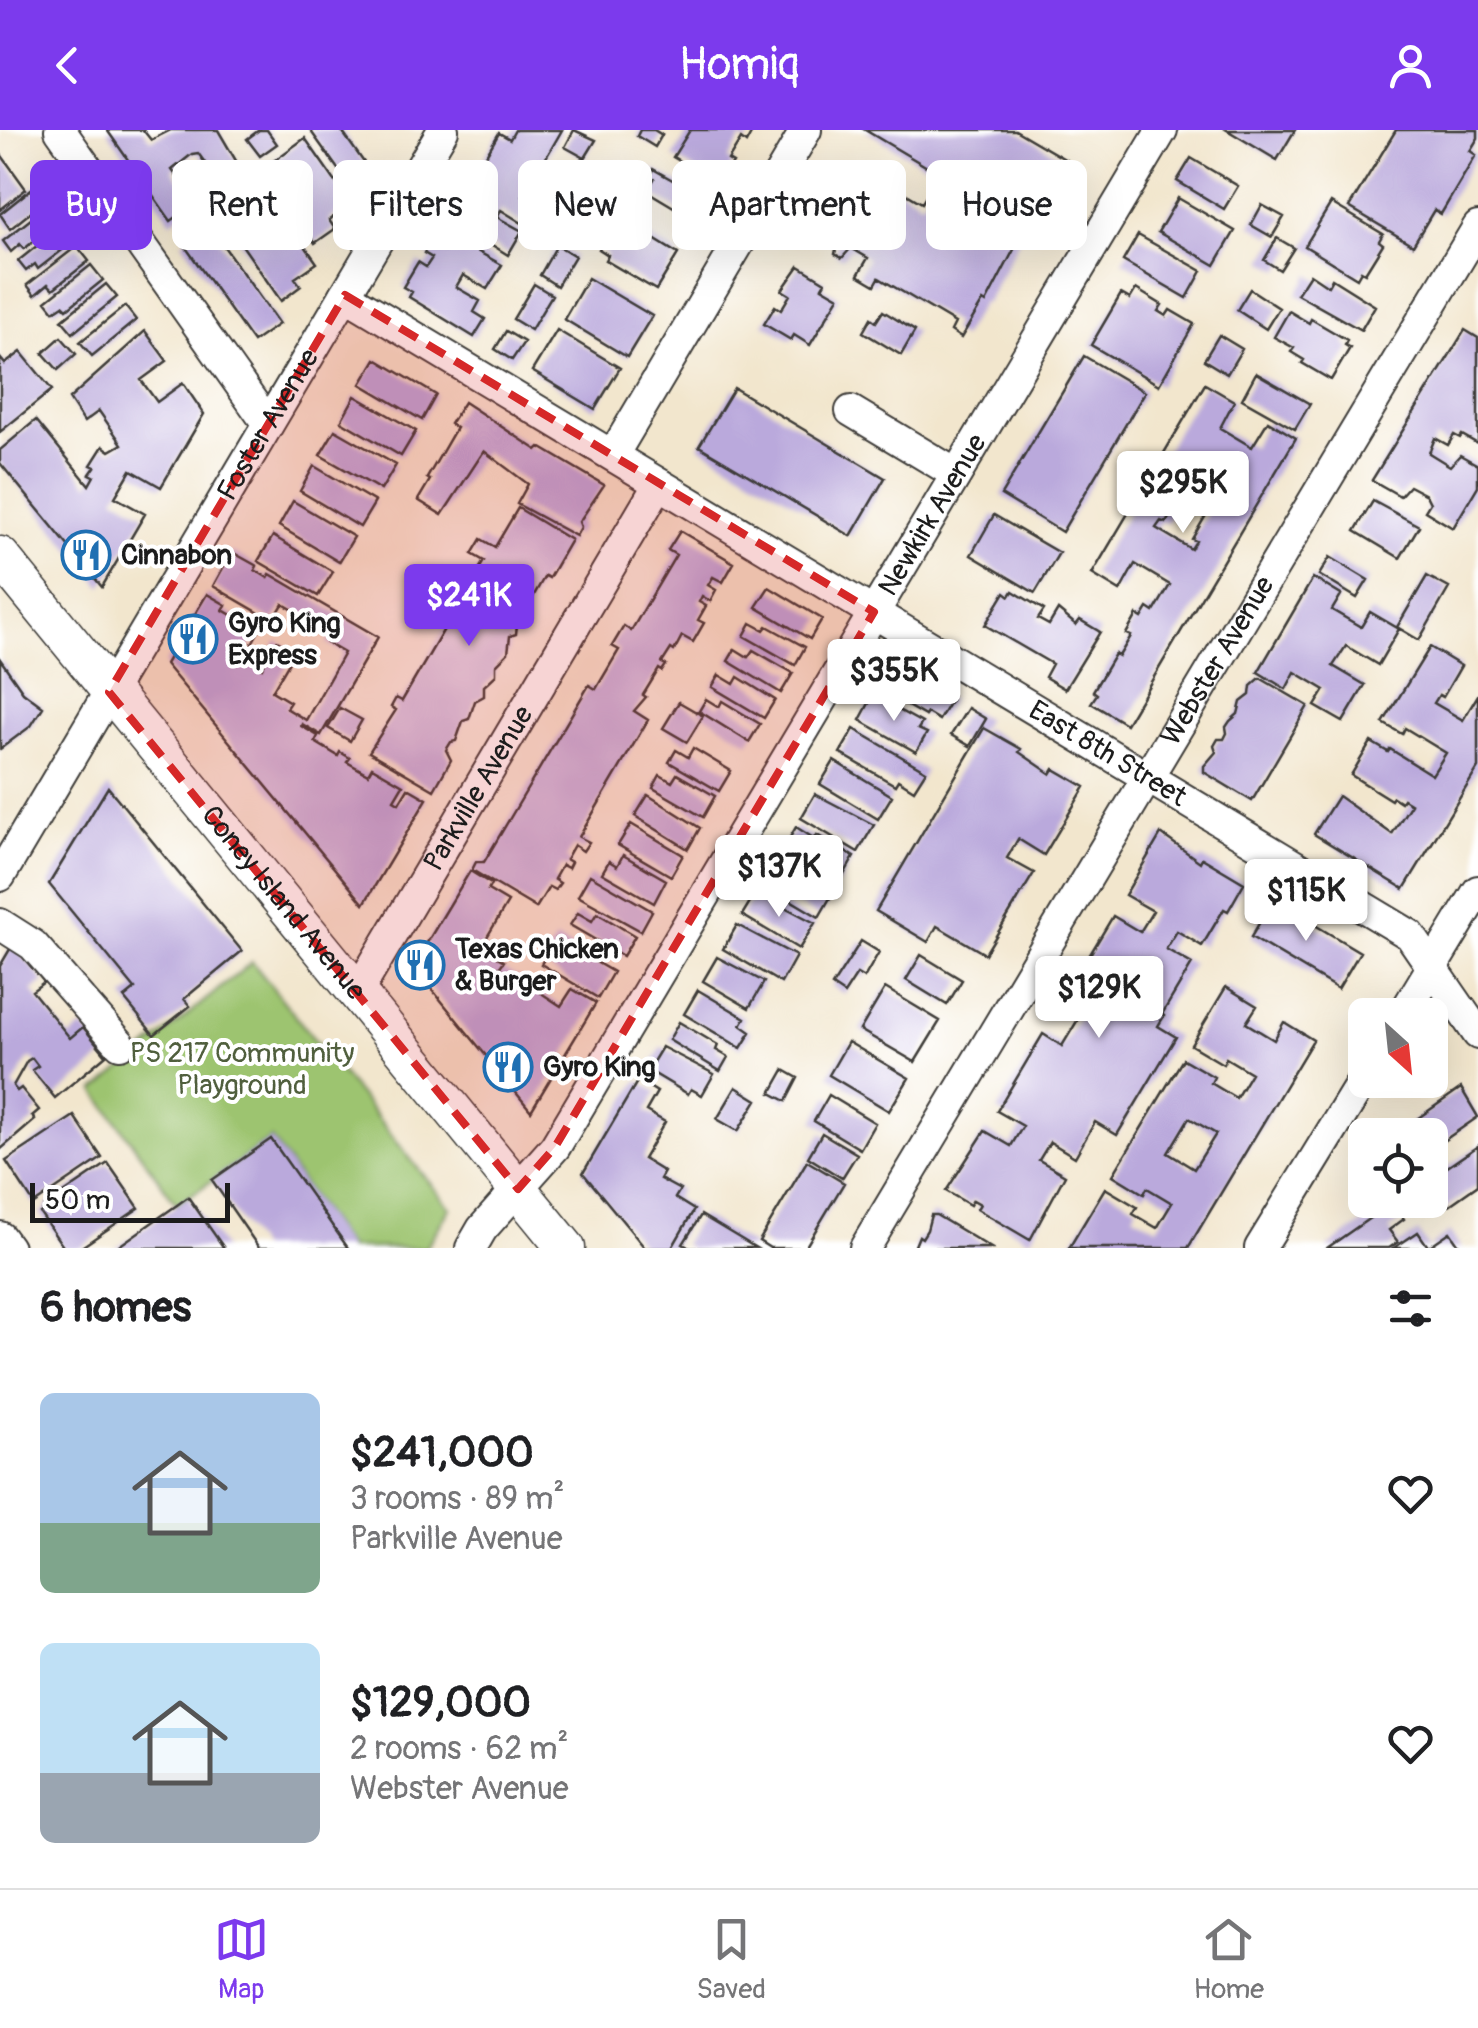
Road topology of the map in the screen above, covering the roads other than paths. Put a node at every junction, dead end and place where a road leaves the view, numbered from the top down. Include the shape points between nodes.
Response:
1 (60, 130) edge
2 (442, 130) edge
3 (806, 130) edge
4 (1162, 130) edge
5 (1478, 228) edge
6 (345, 295) junction
7 (852, 411) dead end
8 (268, 424) junction
9 (614, 456) junction
10 (956, 474) junction
11 (660, 484) junction
12 (4, 569) edge
13 (874, 612) junction
14 (109, 692) junction
15 (1148, 777) junction
16 (2, 868) edge
17 (1478, 891) edge
18 (0, 924) edge
19 (1432, 968) junction
20 (357, 992) junction
21 (1413, 998) edge
22 (1478, 1034) edge
23 (120, 1044) dead end
24 (1352, 1098) edge
25 (518, 1189) junction
26 (0, 1237) edge
27 (8, 1248) edge
28 (470, 1248) edge
29 (566, 1248) edge
30 (864, 1248) edge
31 (1260, 1248) edge

1 - 8 street
2 - 6 street, Foster Avenue
3 - 9 street
4 - 10 street, Newkirk Avenue
5 - 15 street, Webster Avenue
6 - 8 street, Foster Avenue
6 - 9 street, East 8th Street
7 - 10 street
8 - 14 street, Foster Avenue
9 - 11 street, East 8th Street
10 - 13 street, Newkirk Avenue
11 - 13 street, East 8th Street
11 - 20 street, Parkville Avenue
12 - 14 main road, Coney Island Avenue
13 - 15 street, East 8th Street
13 - 25 street, Newkirk Avenue via 555,1147
14 - 16 street, Foster Avenue
14 - 20 main road, Coney Island Avenue
15 - 19 street, East 8th Street via 1410,935
15 - 30 street, Webster Avenue
17 - 19 street
18 - 23 street via 34,945
19 - 21 street
19 - 22 street, East 8th Street
20 - 25 main road, Coney Island Avenue
24 - 31 street
25 - 28 street, Newkirk Avenue
25 - 29 main road, Coney Island Avenue
26 - 27 street

